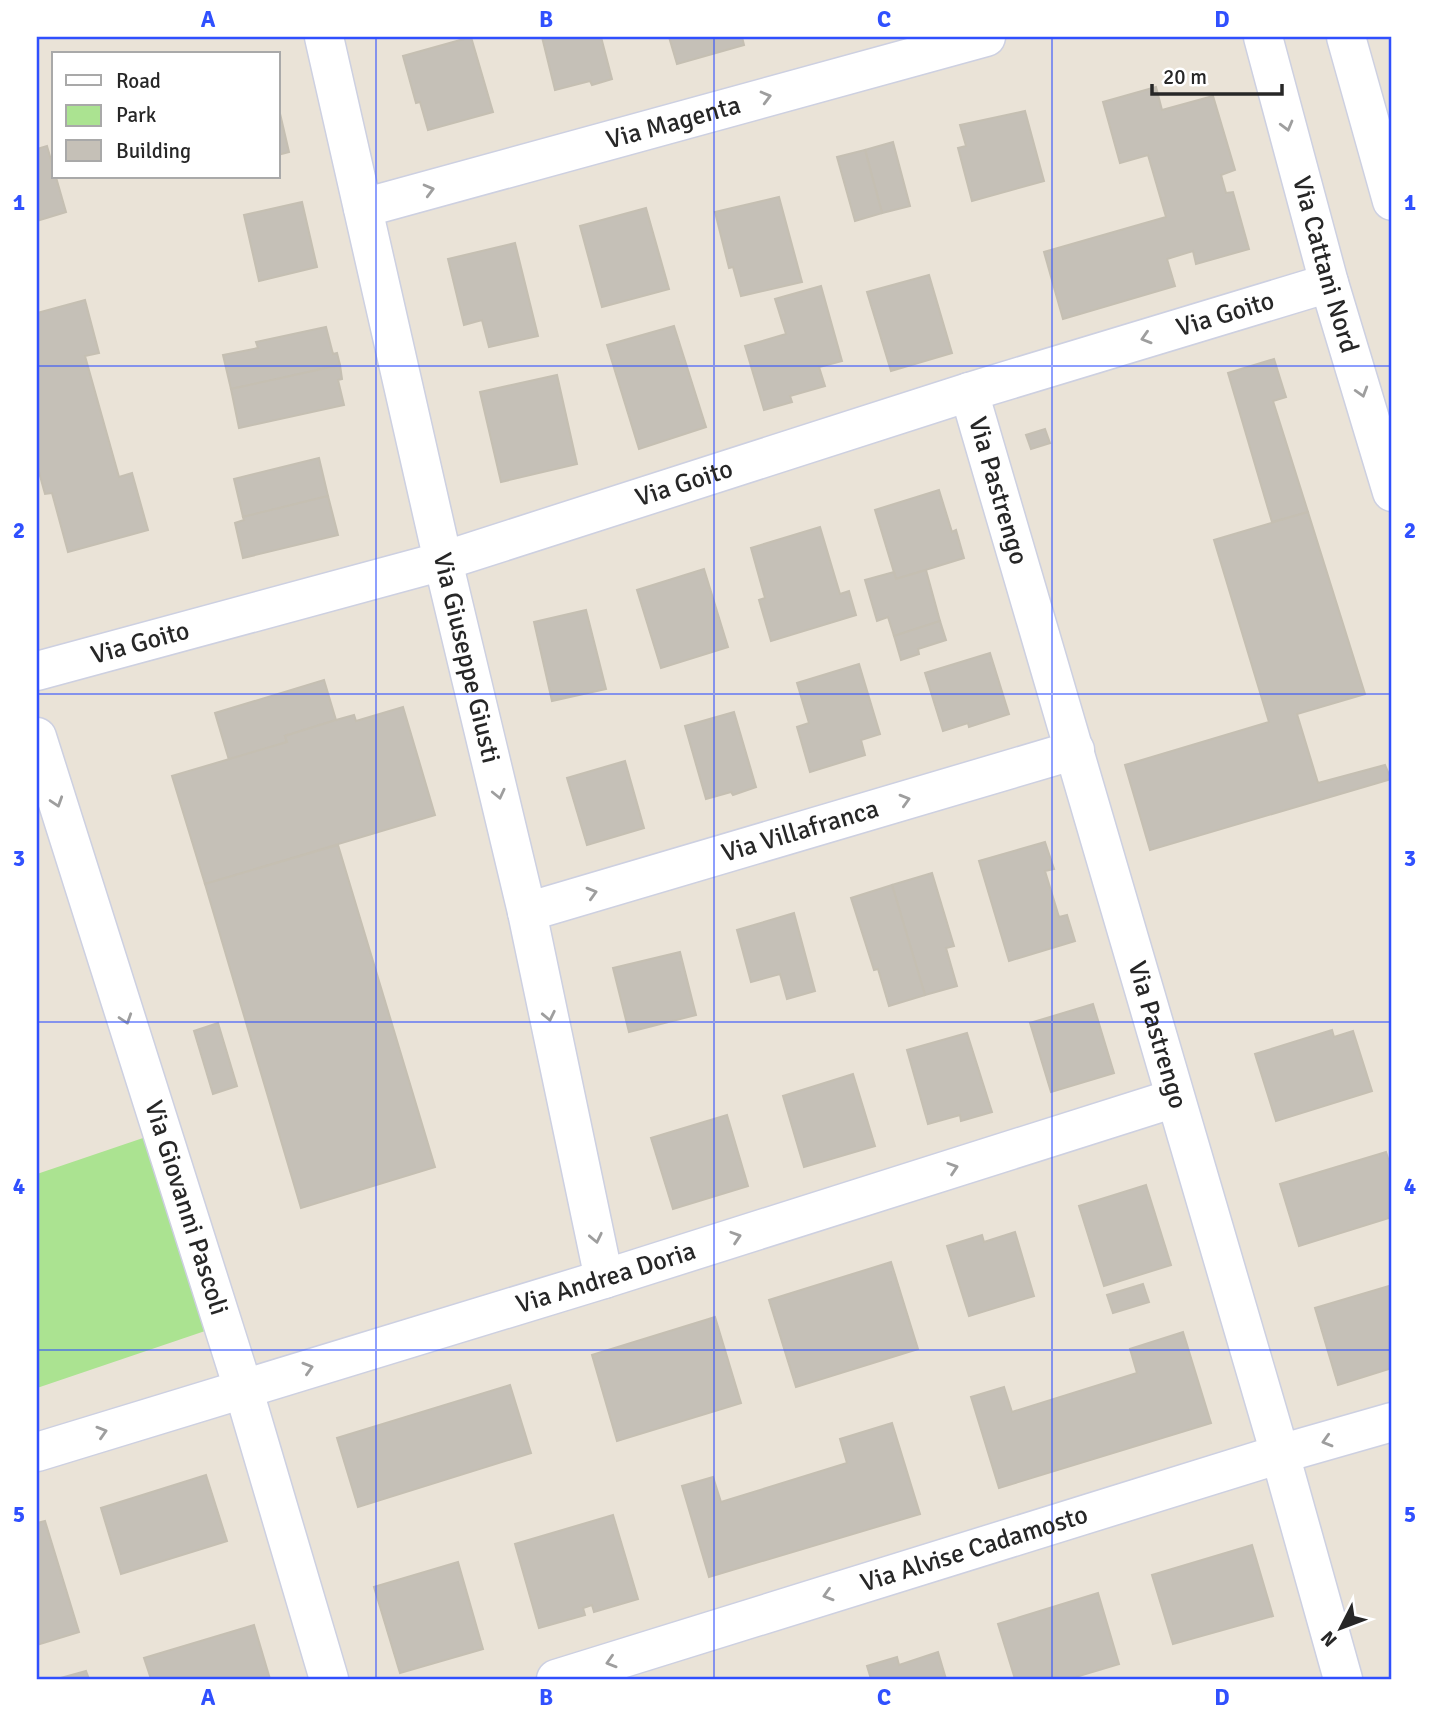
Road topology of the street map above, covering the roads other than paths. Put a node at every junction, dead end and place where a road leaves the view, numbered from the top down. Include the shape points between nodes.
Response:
1 (324, 37) edge
2 (986, 37) edge
3 (1263, 37) edge
4 (1346, 37) edge
5 (1392, 201) edge
6 (363, 208) junction
7 (1329, 283) junction
8 (969, 392) junction
9 (1392, 492) edge
10 (443, 561) junction
11 (37, 671) edge
12 (37, 737) edge
13 (1075, 750) junction
14 (527, 912) junction
15 (1175, 1098) junction
16 (604, 1279) junction
17 (243, 1388) junction
18 (1392, 1422) edge
19 (37, 1452) edge
20 (1280, 1454) junction
21 (329, 1679) edge
22 (556, 1679) edge
23 (1343, 1679) edge

1 - 6 street, Via Giuseppe Giusti
6 -> 2 street, Via Magenta
3 -> 7 street, Via Cattani Nord
4 - 5 street
6 - 10 street, Via Giuseppe Giusti
7 -> 8 street, Via Goito
7 -> 9 street, Via Cattani Nord
8 - 10 street, Via Goito
8 - 13 street, Via Pastrengo
10 - 11 street, Via Goito
10 -> 14 street, Via Giuseppe Giusti
12 -> 17 street, Via Giovanni Pascoli
14 -> 13 street, Via Villafranca
13 - 15 street, Via Pastrengo
14 -> 16 street, Via Giuseppe Giusti
16 -> 15 street, Via Andrea Doria
15 - 20 street, Via Pastrengo
17 -> 16 street, Via Andrea Doria
19 -> 17 street, Via Andrea Doria
17 - 21 street, Via Giovanni Pascoli
18 -> 20 street, Via Alvise Cadamosto
20 -> 22 street, Via Alvise Cadamosto
20 - 23 street, Via Pastrengo

